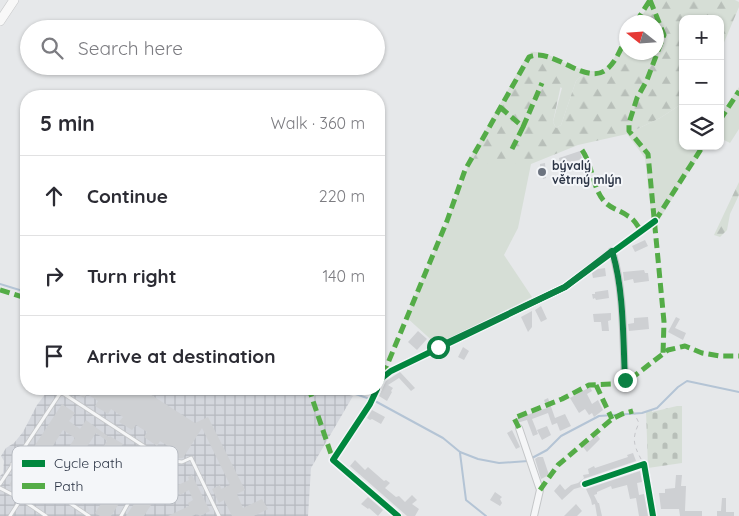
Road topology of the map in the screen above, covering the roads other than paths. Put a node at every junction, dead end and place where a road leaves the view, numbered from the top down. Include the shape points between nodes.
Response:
1 (14, 0) edge
2 (0, 21) edge
3 (655, 220) dead end
4 (612, 251) junction
5 (385, 376) edge
6 (625, 380) dead end
7 (59, 395) edge
8 (66, 395) edge
9 (374, 395) edge
10 (518, 428) dead end
11 (24, 446) edge
12 (144, 446) edge
13 (178, 462) edge
14 (12, 464) edge
15 (0, 482) edge
16 (585, 484) dead end
17 (0, 488) edge
18 (12, 494) edge
19 (18, 504) edge
20 (28, 504) edge
21 (71, 504) edge
22 (127, 504) edge
23 (10, 516) edge
24 (46, 516) edge
25 (89, 516) edge
26 (120, 516) edge
27 (219, 516) edge
28 (398, 516) edge
29 (534, 516) edge
30 (653, 516) edge

1 - 2 main road
3 - 4 street
4 - 5 street via 565,287
4 - 6 street via 622,318
7 - 11 lane
8 - 12 lane
9 - 28 street via 333,460
10 - 29 street via 540,490
13 - 27 lane via 191,458
14 - 15 lane
16 - 30 street via 644,464
17 - 18 lane
19 - 23 lane
20 - 24 lane
21 - 25 lane
22 - 26 lane

